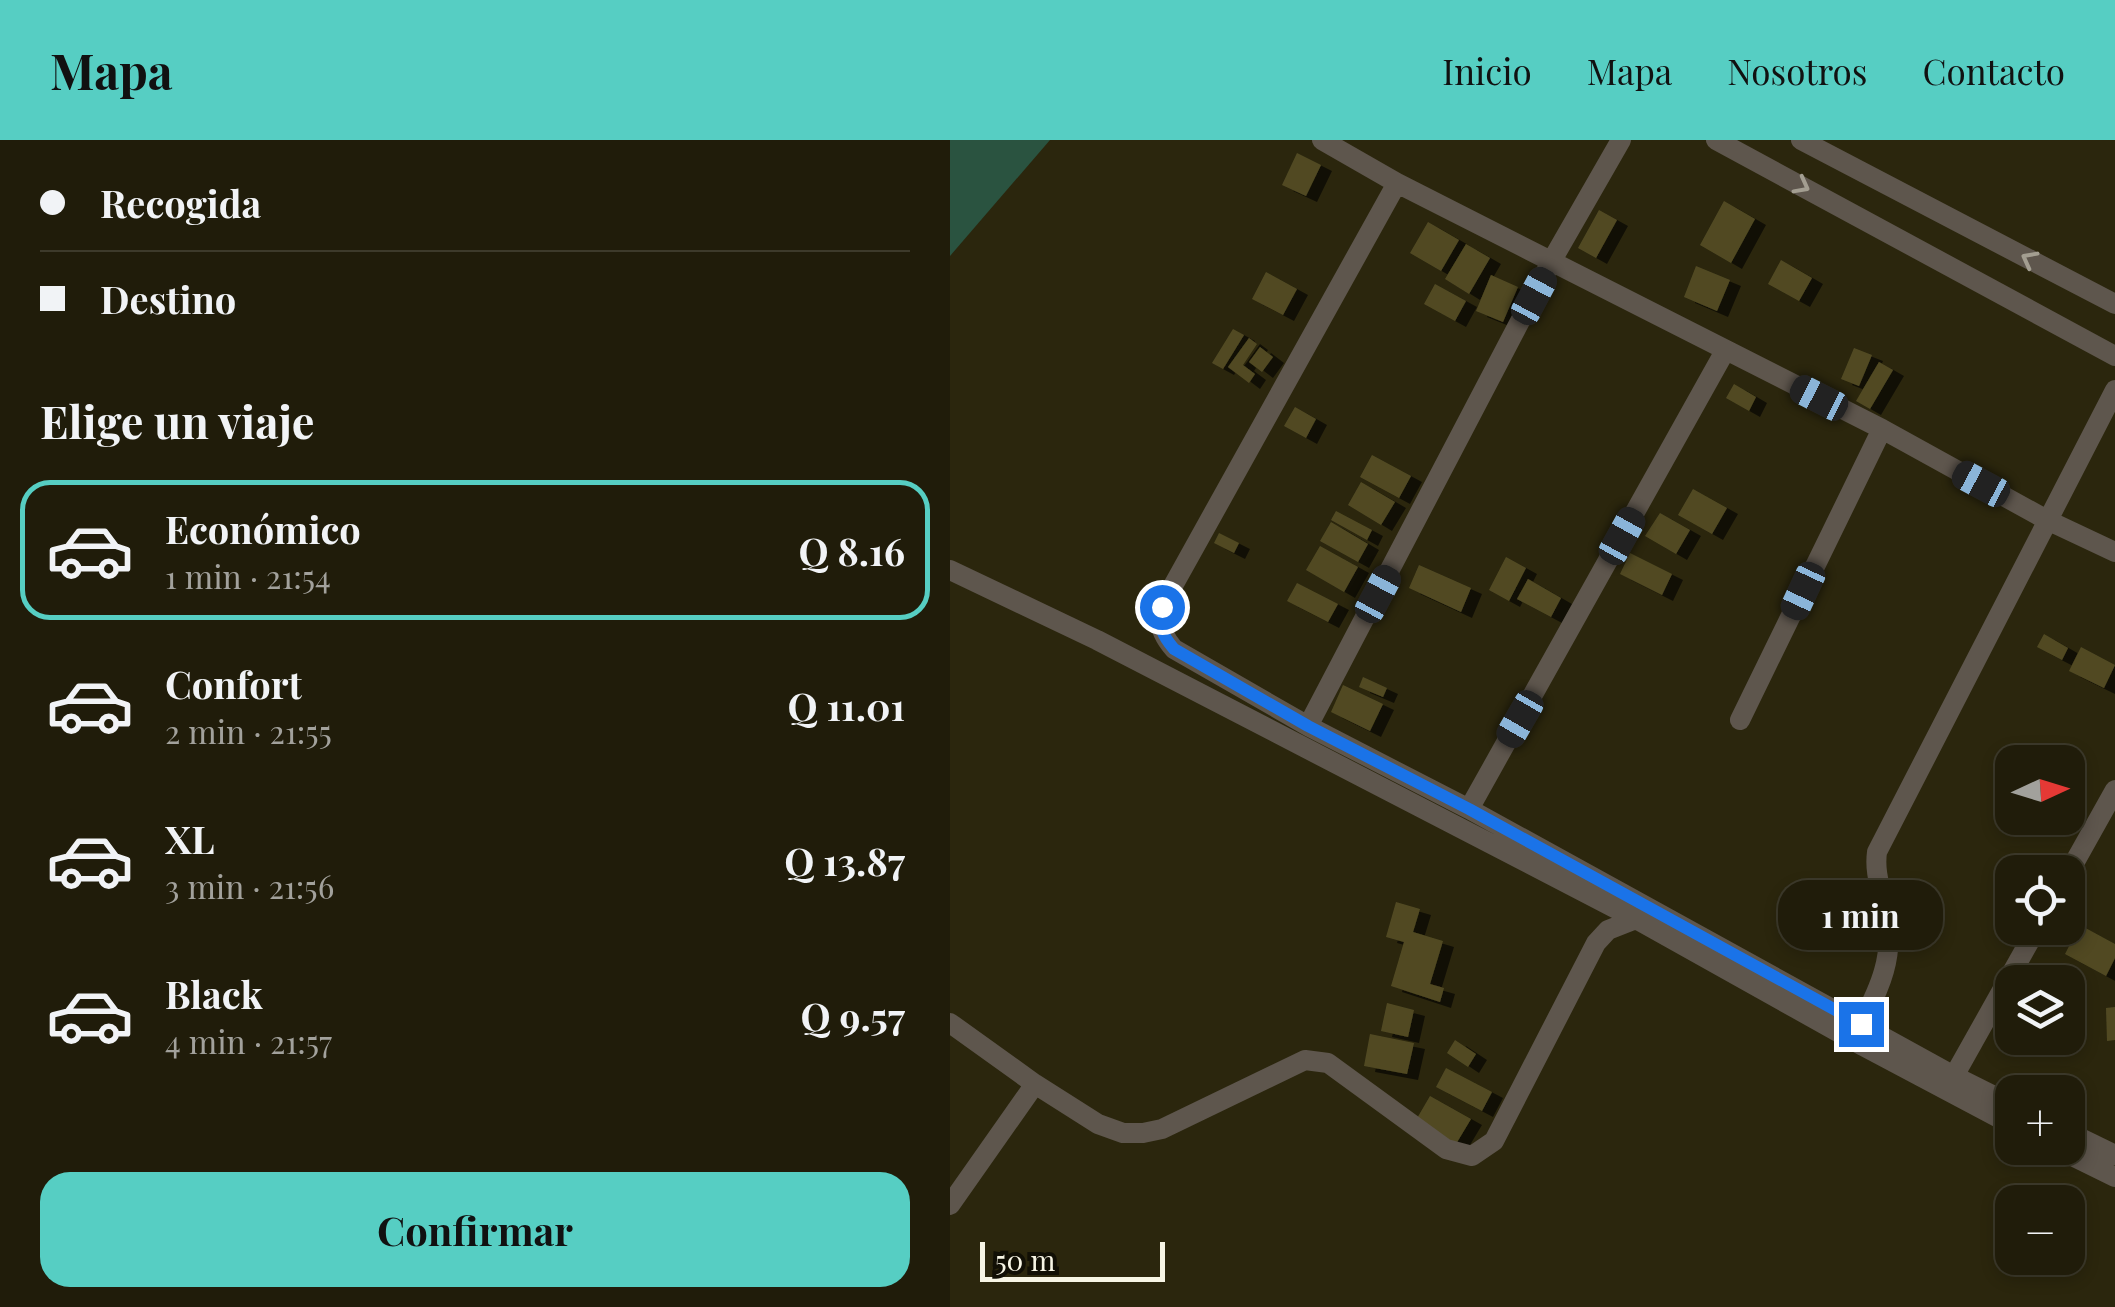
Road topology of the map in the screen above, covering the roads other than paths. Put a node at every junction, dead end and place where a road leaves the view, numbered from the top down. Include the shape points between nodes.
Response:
1 (1322, 140) edge
2 (1621, 140) edge
3 (1716, 140) edge
4 (1801, 140) edge
5 (1397, 182) junction
6 (1551, 262) junction
7 (2115, 304) edge
8 (1725, 351) junction
9 (2115, 356) edge
10 (2115, 390) edge
11 (1882, 429) junction
12 (2047, 520) junction
13 (2115, 552) edge
14 (950, 570) edge
15 (1740, 720) dead end
16 (1308, 726) junction
17 (2115, 790) edge
18 (1469, 809) junction
19 (2079, 855) edge
20 (1636, 919) junction
21 (2027, 945) edge
22 (950, 1023) edge
23 (1861, 1024) junction
24 (1954, 1076) junction
25 (1034, 1084) junction
26 (1995, 1096) edge
27 (1995, 1116) edge
28 (2085, 1140) edge
29 (2115, 1155) edge
30 (2085, 1162) edge
31 (2115, 1177) edge
32 (950, 1204) edge

1 - 5 street
2 - 6 street
3 -> 9 street
7 -> 4 street
5 - 6 street
5 - 16 street via 1159,621 1174,649
6 - 8 street
6 - 16 street
8 - 11 street
8 - 18 street
10 - 12 street
11 - 12 street
11 - 15 street
12 - 13 street
12 - 23 street via 1877,852 1888,960
14 - 20 street
16 - 18 street
17 - 19 street
18 - 23 street
20 - 25 street via 1596,943 1494,1141 1472,1156 1446,1149 1328,1063 1305,1060 1143,1133 1108,1128
20 - 27 street
21 - 24 street
22 - 25 street
23 - 24 street
24 - 26 street
25 - 32 street
28 - 29 street
30 - 31 street

